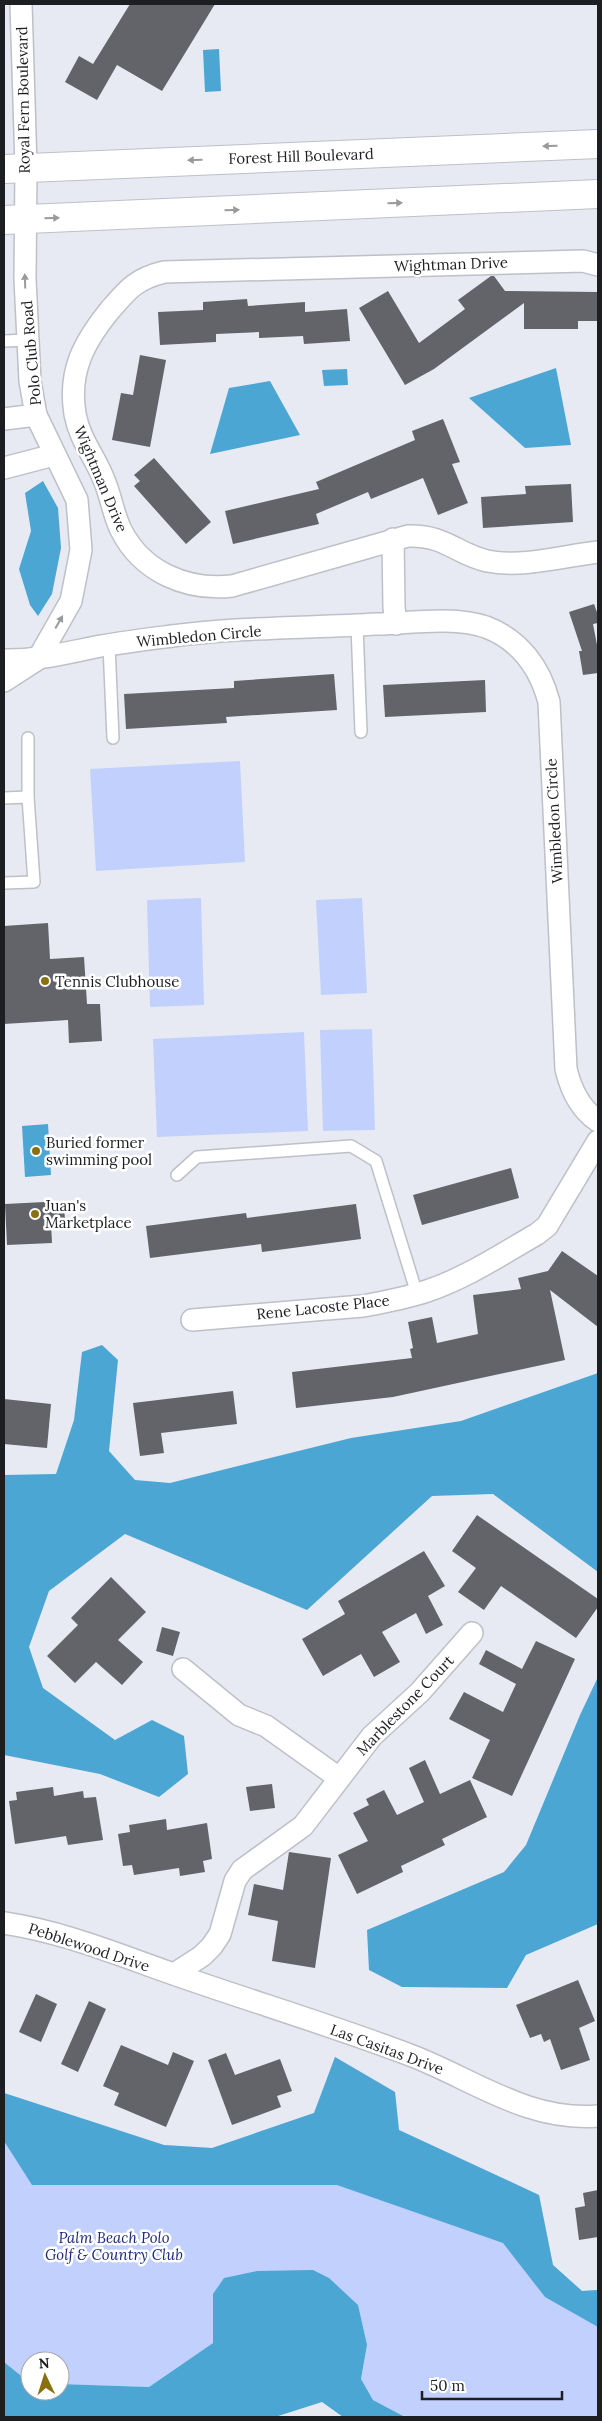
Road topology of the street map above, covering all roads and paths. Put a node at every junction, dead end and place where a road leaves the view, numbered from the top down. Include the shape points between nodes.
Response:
1 (21, 4) edge
2 (598, 144) edge
3 (15, 168) edge
4 (598, 194) edge
5 (18, 212) edge
6 (598, 265) edge
7 (28, 340) junction
8 (4, 341) edge
9 (36, 414) junction
10 (4, 419) edge
11 (54, 455) junction
12 (4, 468) edge
13 (393, 539) junction
14 (598, 552) edge
15 (396, 624) junction
16 (357, 625) junction
17 (109, 645) junction
18 (38, 659) junction
19 (4, 660) edge
20 (4, 681) edge
21 (361, 732) dead end
22 (28, 738) dead end
23 (113, 738) dead end
24 (28, 797) junction
25 (4, 798) edge
26 (4, 883) edge
27 (598, 1121) edge
28 (598, 1141) edge
29 (177, 1175) dead end
30 (417, 1294) junction
31 (192, 1320) dead end
32 (472, 1633) dead end
33 (183, 1669) dead end
34 (339, 1778) junction
35 (4, 1923) edge
36 (174, 1974) junction
37 (598, 2116) edge

1 - 3 street, Royal Fern Boulevard
2 -> 3 main road, Forest Hill Boulevard
3 - 5 street, Royal Fern Boulevard
5 -> 4 main road
7 -> 5 street, Polo Club Road
6 - 13 street, Wightman Drive via 583,261 164,272 139,281 128,289 91,333 76,373 76,415 83,443 104,480 122,532 137,554 156,569 192,585 232,586
7 - 8 lane
7 - 9 street, Polo Club Road via 30,382
9 - 10 street
9 - 11 street, Polo Club Road
11 - 12 street
18 -> 11 street, Polo Club Road via 72,601 81,550 77,500
13 - 14 street, Wightman Drive via 408,536 434,538 471,556 501,563
13 - 15 street
15 - 16 street, Wimbledon Circle
15 - 27 street, Wimbledon Circle via 460,622 485,627 518,647 541,678 549,702 566,1069 576,1096
16 - 17 street, Wimbledon Circle via 202,632
16 - 21 lane
17 - 18 street, Wimbledon Circle
17 - 23 lane
18 - 19 street, Wimbledon Circle
18 - 20 street, Polo Club Road
22 - 24 lane
24 - 25 lane
24 - 26 lane via 34,882
28 - 30 street, Rene Lacoste Place via 555,1215 537,1234 452,1281
29 - 30 lane via 197,1157 351,1146 376,1161
30 - 31 street, Rene Lacoste Place via 363,1306
32 - 34 street, Marblestone Court via 420,1692 372,1736
33 - 34 street via 240,1715 272,1730
34 - 36 street, Marblestone Court via 303,1826 242,1870 235,1881 220,1934 202,1956
35 - 36 street, Pebblewood Drive via 65,1937
36 - 37 street, Las Casitas Drive via 410,2055 542,2113 568,2117

